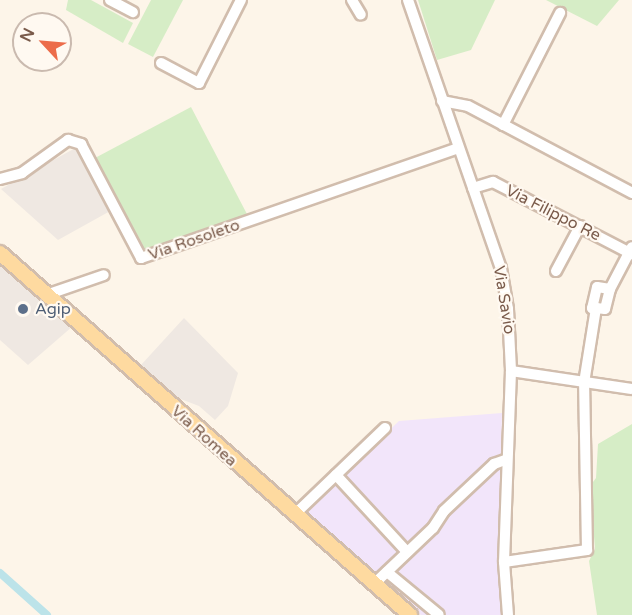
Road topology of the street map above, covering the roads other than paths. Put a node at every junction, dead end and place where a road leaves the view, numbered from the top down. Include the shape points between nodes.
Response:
1 (110, 0) edge
2 (241, 0) edge
3 (352, 0) edge
4 (408, 0) edge
5 (133, 12) dead end
6 (560, 13) dead end
7 (361, 15) dead end
8 (161, 63) dead end
9 (442, 101) junction
10 (503, 125) junction
11 (458, 147) junction
12 (0, 179) edge
13 (473, 188) junction
14 (632, 193) edge
15 (580, 226) junction
16 (631, 251) edge
17 (0, 253) edge
18 (556, 271) dead end
19 (104, 275) dead end
20 (46, 295) junction
21 (511, 371) junction
22 (584, 383) junction
23 (632, 389) edge
24 (385, 428) dead end
25 (506, 460) junction
26 (336, 475) junction
27 (294, 515) junction
28 (407, 552) junction
29 (504, 562) junction
30 (387, 572) junction
31 (374, 584) junction
32 (410, 615) edge
33 (439, 615) edge
34 (508, 615) edge

1 - 5 street
2 - 8 street via 199,83
3 - 7 street
4 - 9 street, Via Savio
6 - 10 street
9 - 10 street via 468,106
9 - 11 street, Via Savio
10 - 14 street
11 - 12 street, Via Rosoleto via 141,258 81,144 68,140 22,173
11 - 13 street, Via Savio
13 - 15 street, Via Filippo Re via 493,182
13 - 21 street, Via Savio via 501,268 508,309
15 - 16 street, Via Filippo Re
15 - 18 street
16 - 22 street via 610,289 605,309 596,309
17 - 20 main road, Via Romea
19 - 20 street
20 - 27 main road, Via Romea
21 - 22 street
21 - 25 street, Via Savio
22 - 23 street
22 - 29 street via 587,550
24 - 26 street
25 - 28 street via 494,464 460,495
25 - 29 street, Via Savio
26 - 27 street
26 - 28 street
27 - 31 main road, Via Romea
28 - 30 street
29 - 34 street, Via Savio
30 - 31 street
30 - 33 street
31 - 32 main road, Via Romea

